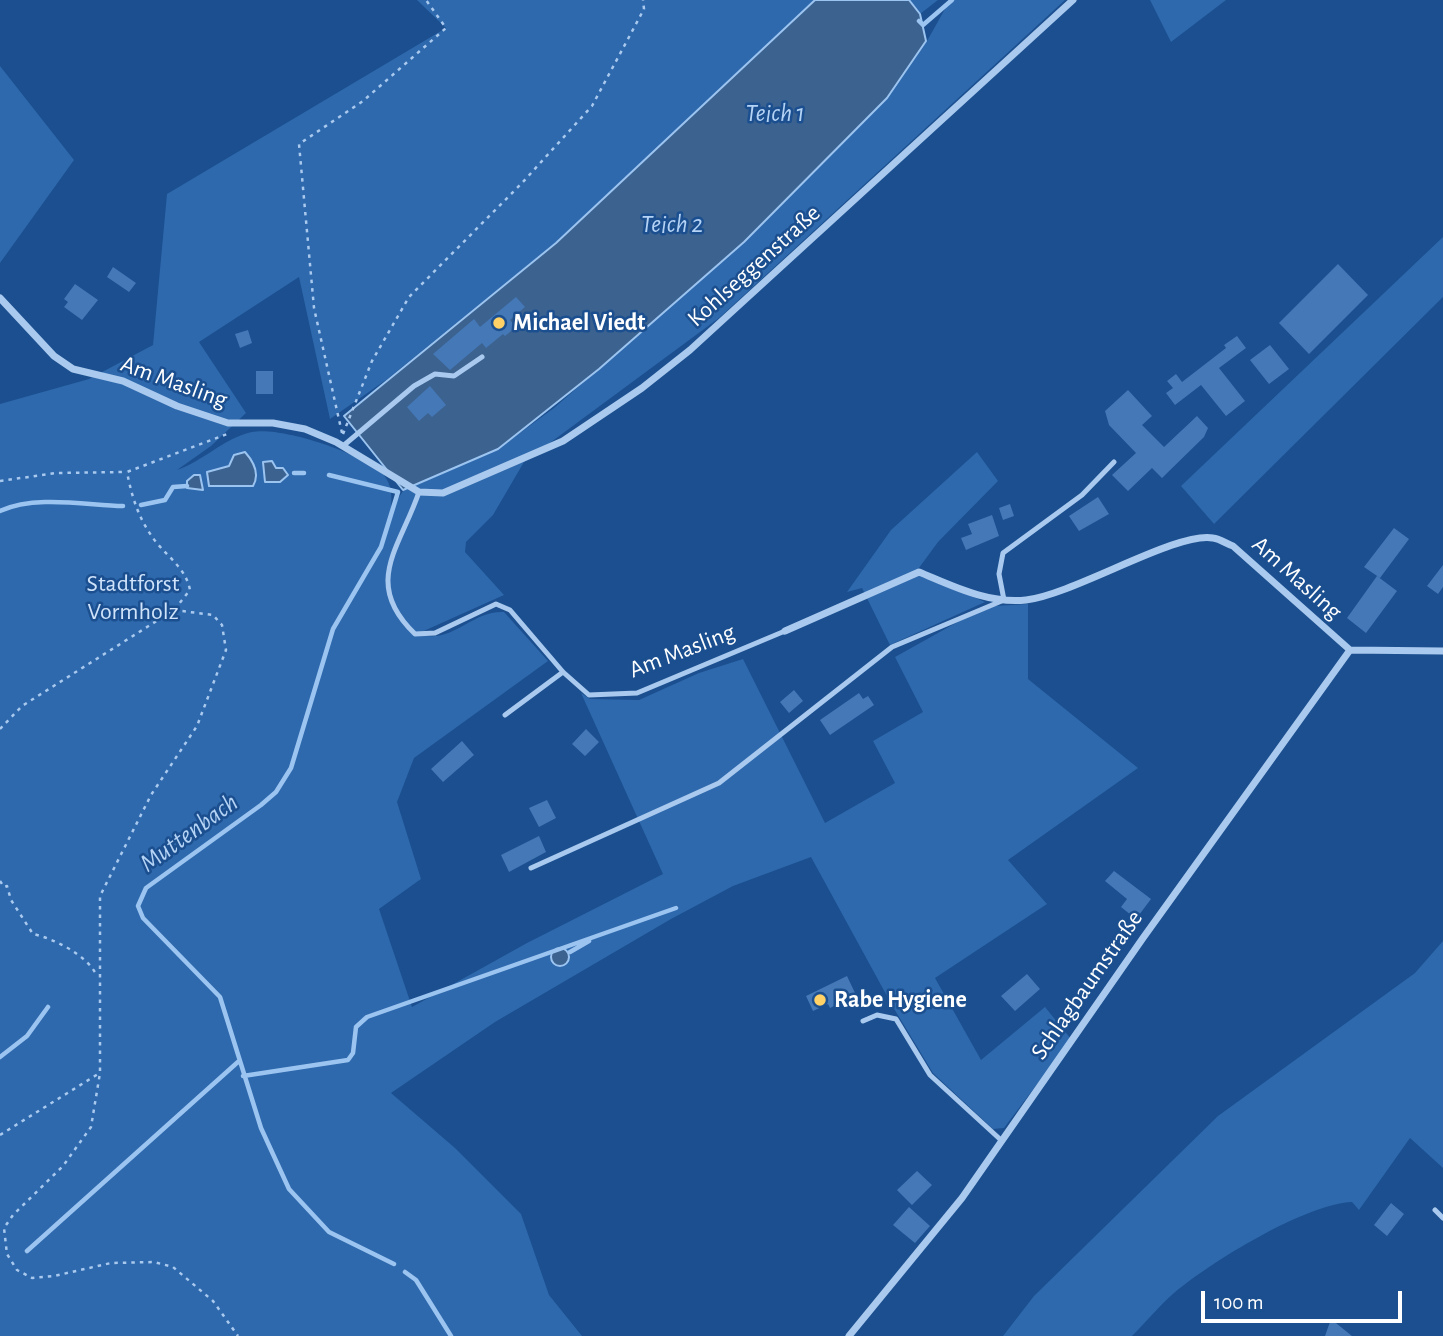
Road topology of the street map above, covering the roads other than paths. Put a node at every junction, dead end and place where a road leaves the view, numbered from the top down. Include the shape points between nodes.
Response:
1 (1073, 0) edge
2 (0, 298) edge
3 (482, 357) dead end
4 (343, 446) junction
5 (1114, 462) dead end
6 (419, 492) junction
7 (1004, 600) junction
8 (785, 631) joint
9 (1350, 650) junction
10 (1443, 651) edge
11 (563, 672) junction
12 (505, 715) dead end
13 (531, 868) dead end
14 (863, 1020) dead end
15 (1003, 1141) junction
16 (1435, 1210) dead end
17 (1443, 1218) edge
18 (849, 1336) edge

1 - 6 street, Kohlseggenstraße via 690,350 642,388 564,441 443,493
2 - 4 street, Am Masling via 54,356 73,369 123,382 228,423 305,429
3 - 4 lane via 454,376 435,374 414,386
4 - 6 street, Am Masling
5 - 7 lane via 1082,495 1003,553 999,574
6 - 11 lane, Am Masling via 388,568 387,594 396,616 415,634 435,633 496,604 510,610
7 - 8 street, Am Masling via 970,593 919,572
7 - 9 street, Am Masling via 1027,600 1070,588 1177,544 1212,538 1233,546
7 - 13 lane via 892,647 719,783
8 - 11 lane, Am Masling via 637,694 589,695
9 - 10 street, Am Masling
9 - 15 street, Schlagbaumstraße
11 - 12 lane
14 - 15 lane via 877,1015 897,1019 930,1075
15 - 18 street, Schlagbaumstraße
16 - 17 lane

